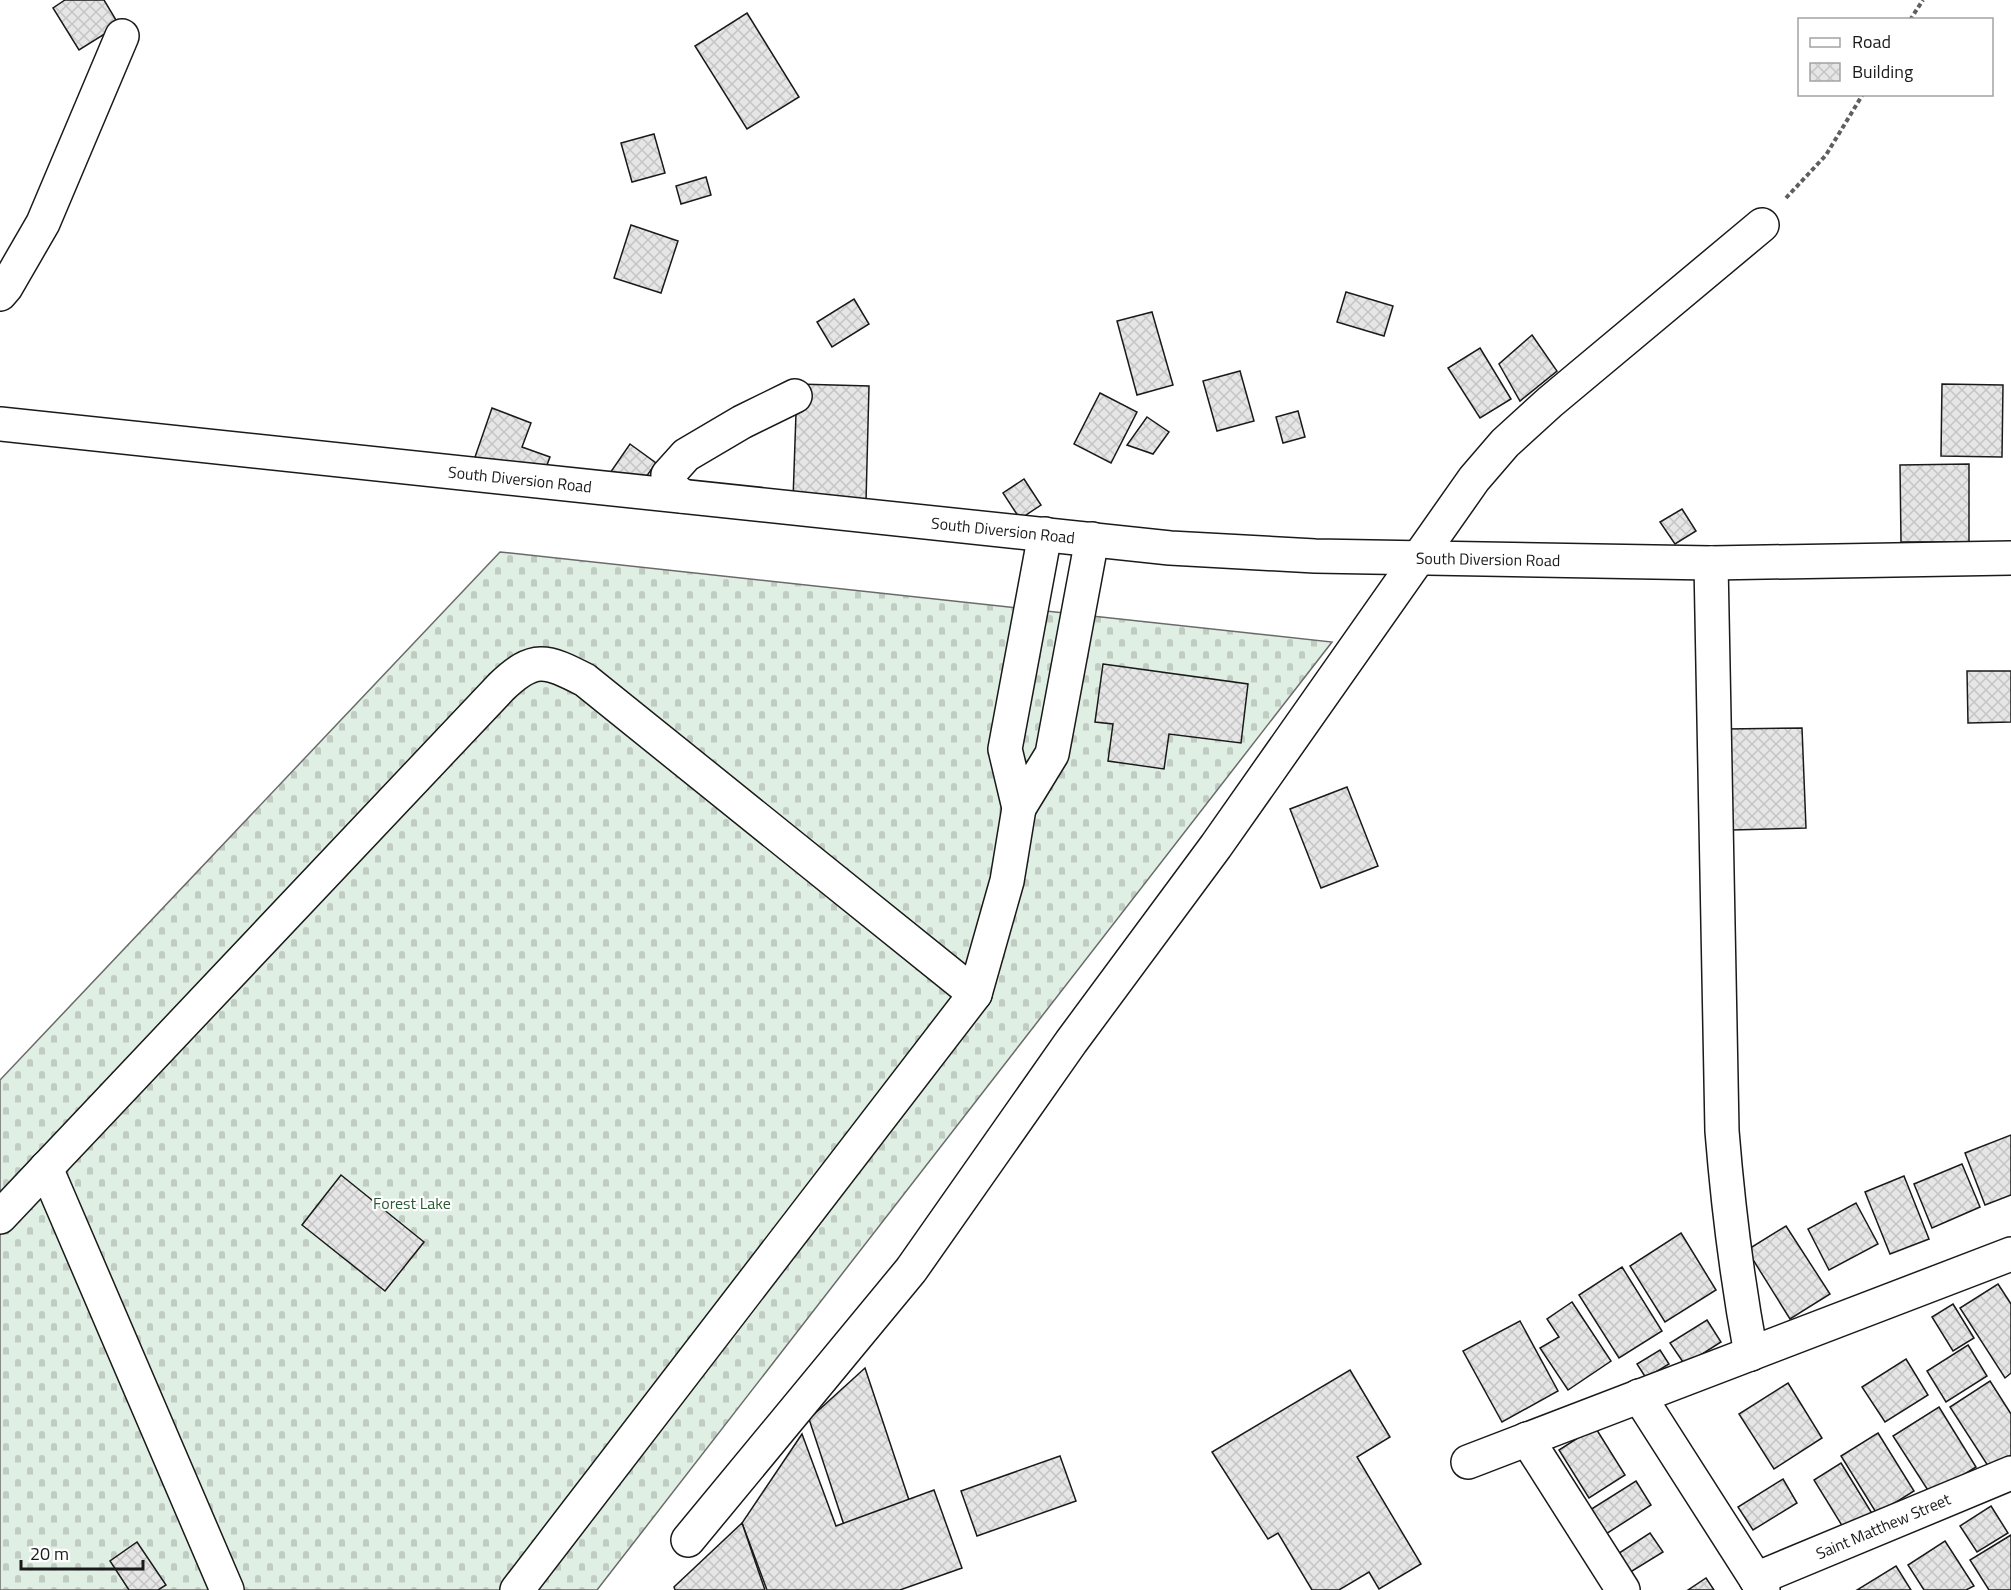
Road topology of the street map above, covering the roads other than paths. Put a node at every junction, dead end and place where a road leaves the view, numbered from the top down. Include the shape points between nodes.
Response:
1 (122, 36) dead end
2 (1762, 225) road end
3 (0, 294) edge
4 (795, 396) dead end
5 (0, 424) edge
6 (682, 496) junction
7 (1045, 534) junction
8 (1092, 539) junction
9 (1417, 558) junction
10 (2011, 558) edge
11 (1711, 563) junction
12 (1019, 808) junction
13 (975, 994) junction
14 (46, 1168) junction
15 (0, 1217) edge
16 (2011, 1254) edge
17 (1751, 1354) junction
18 (1639, 1396) junction
19 (1527, 1439) junction
20 (1468, 1462) dead end
21 (2011, 1473) edge
22 (688, 1540) dead end
23 (1759, 1585) edge
24 (227, 1590) edge
25 (517, 1590) edge
26 (1623, 1590) edge

1 - 3 street via 43,223
2 - 9 street via 1505,443
4 - 6 street via 686,455 668,475 670,486
5 - 6 street, South Diversion Road
6 - 7 street, South Diversion Road
7 - 8 street, South Diversion Road
7 - 12 street via 1005,749
8 - 9 street, South Diversion Road via 1193,549
8 - 12 street via 1053,754
9 - 11 street, South Diversion Road
9 - 22 street via 911,1270
10 - 11 street, South Diversion Road
11 - 17 street via 1722,1131 1729,1210
12 - 13 street via 1007,881
13 - 14 street via 585,680 557,666 534,664 517,671 501,687
13 - 25 street
14 - 15 street
14 - 24 street
16 - 17 street
17 - 18 street
18 - 19 street
18 - 23 street
19 - 20 street
19 - 26 street
21 - 23 street, Saint Matthew Street

